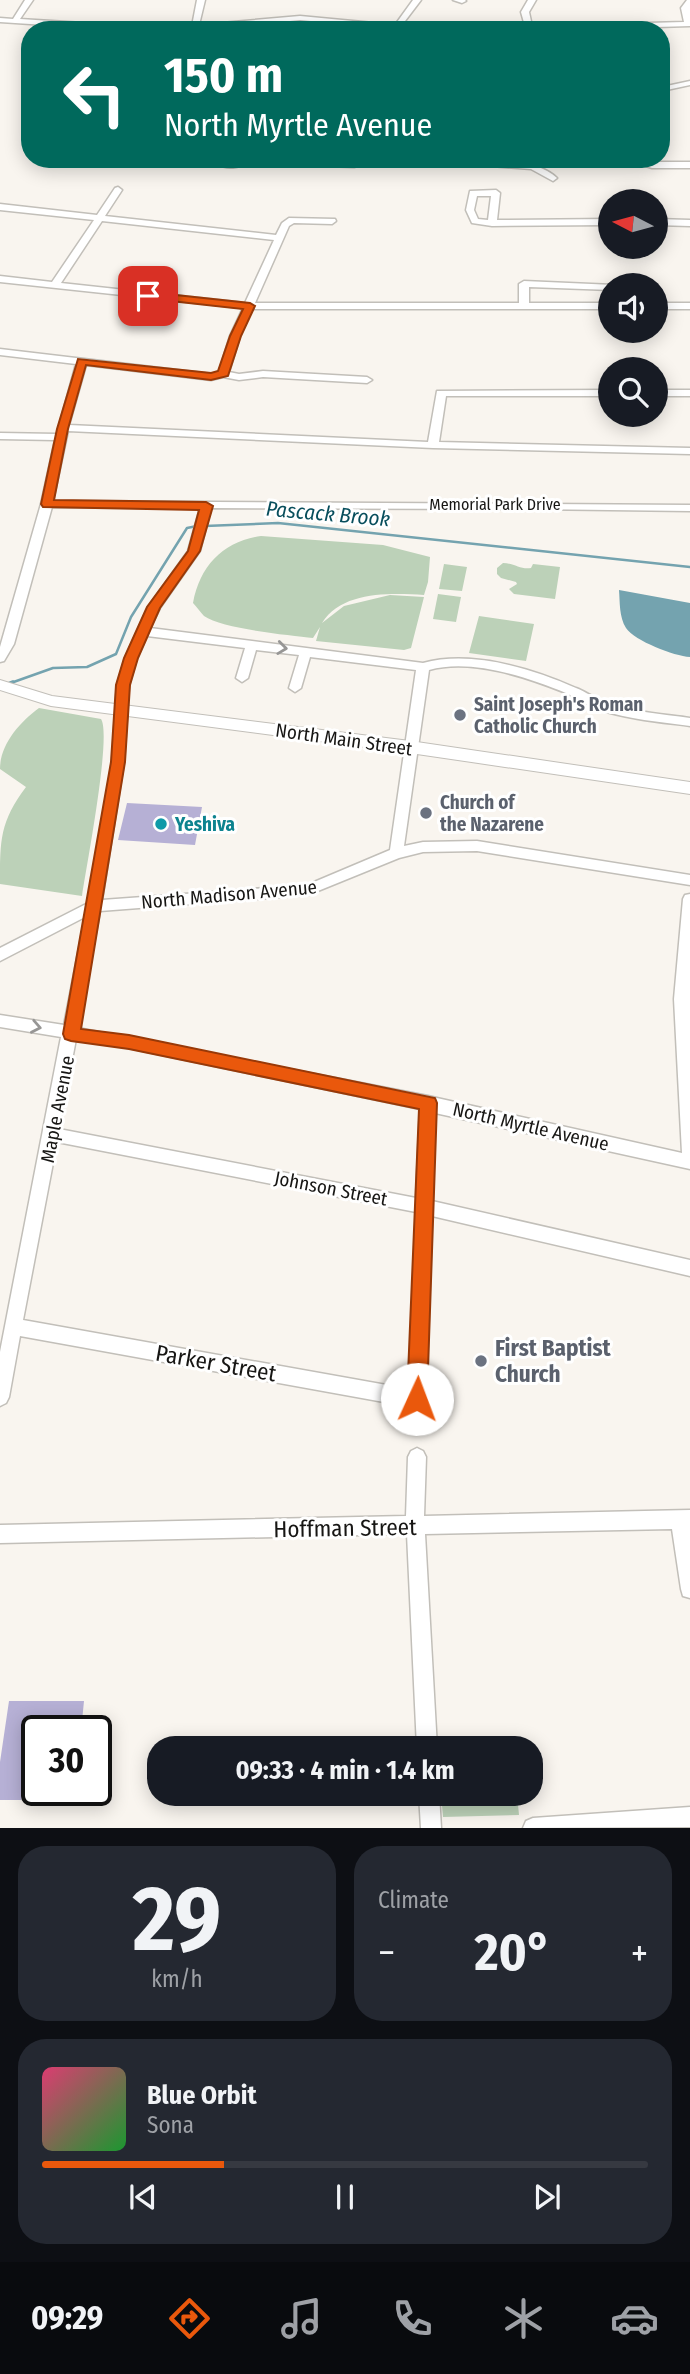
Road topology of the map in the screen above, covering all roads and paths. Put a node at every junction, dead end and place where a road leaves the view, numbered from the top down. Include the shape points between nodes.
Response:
1 (29, 0) edge
2 (201, 0) edge
3 (417, 0) edge
4 (532, 0) edge
5 (690, 1) edge
6 (0, 20) edge
7 (16, 20) junction
8 (30, 21) edge
9 (196, 21) edge
10 (277, 21) edge
11 (324, 21) edge
12 (401, 21) edge
13 (531, 21) edge
14 (689, 24) edge
15 (670, 25) edge
16 (670, 32) edge
17 (673, 32) dead end
18 (690, 83) edge
19 (670, 87) edge
20 (670, 165) edge
21 (690, 165) edge
22 (537, 168) edge
23 (553, 178) dead end
24 (118, 190) dead end
25 (0, 206) edge
26 (100, 218) junction
27 (332, 221) dead end
28 (598, 222) edge
29 (668, 222) edge
30 (492, 223) dead end
31 (690, 223) edge
32 (279, 238) junction
33 (0, 279) edge
34 (55, 285) junction
35 (598, 286) edge
36 (250, 306) junction
37 (524, 306) junction
38 (598, 306) edge
39 (668, 306) edge
40 (690, 306) edge
41 (0, 352) edge
42 (82, 361) junction
43 (223, 374) junction
44 (367, 380) dead end
45 (598, 393) edge
46 (668, 393) edge
47 (690, 393) edge
48 (62, 433) junction
49 (0, 436) edge
50 (433, 445) junction
51 (690, 451) edge
52 (47, 504) junction
53 (206, 506) junction
54 (690, 508) edge
55 (142, 631) junction
56 (252, 644) junction
57 (306, 651) junction
58 (0, 658) edge
59 (424, 667) junction
60 (242, 678) dead end
61 (5, 687) edge
62 (295, 688) dead end
63 (120, 709) junction
64 (690, 722) edge
65 (410, 747) junction
66 (690, 789) edge
67 (396, 853) junction
68 (690, 880) edge
69 (690, 900) edge
70 (94, 906) junction
71 (0, 955) edge
72 (0, 1021) edge
73 (71, 1034) junction
74 (428, 1103) junction
75 (52, 1134) junction
76 (690, 1162) edge
77 (425, 1207) junction
78 (690, 1268) edge
79 (15, 1327) junction
80 (0, 1397) edge
81 (416, 1457) dead end
82 (685, 1519) edge
83 (416, 1527) junction
84 (0, 1534) edge
85 (690, 1590) edge
86 (426, 1736) edge
87 (430, 1806) edge
88 (690, 1817) edge
89 (431, 1828) edge
90 (533, 1828) edge

1 - 7 street
2 - 9 street
3 - 12 street
4 - 13 street via 525,12
5 - 14 street via 685,8
6 - 7 street
7 - 8 street
10 - 11 street
14 - 15 street
16 - 17 street
18 - 19 street
20 - 21 street
22 - 23 street
24 - 26 street
25 - 26 street
26 - 32 street
26 - 34 street
27 - 32 street via 292,220
28 - 30 street
29 - 31 street
32 - 36 street
33 - 34 street
34 - 36 street
35 - 37 street via 524,284
36 - 37 street
36 - 43 street
37 - 38 street
39 - 40 street
41 - 42 street
42 - 43 street via 211,377
42 - 48 street
43 - 44 street
45 - 50 street via 441,393
46 - 47 street
48 - 49 street
48 - 50 street
48 - 52 street
50 - 51 street
52 - 53 street, Memorial Park Drive
52 - 58 street via 8,645
53 - 54 street, Memorial Park Drive via 536,503
53 - 55 street, Maple Avenue via 194,551
55 - 56 street
55 - 63 street, Maple Avenue
56 -> 57 street
56 - 60 street
57 - 59 street
57 - 62 street
59 - 64 street via 436,661 467,663 572,691 601,706
59 - 65 street
61 - 63 main road, North Main Street via 51,701
63 - 65 main road, North Main Street
63 - 70 street, Maple Avenue via 118,762
65 - 66 main road, North Main Street
65 - 67 street
67 - 68 street, North Madison Avenue via 423,847 477,846
67 - 70 street, North Madison Avenue via 307,890
69 - 76 street via 681,999
70 - 71 street
70 - 73 street, Maple Avenue
72 -> 73 street, North Myrtle Avenue
73 - 74 street, North Myrtle Avenue
73 - 75 street, Maple Avenue
74 - 76 street, North Myrtle Avenue
74 - 77 street
75 - 77 street, Johnson Street
75 - 79 street, Maple Avenue
77 - 78 street, Johnson Street
77 - 79 street, Parker Street via 417,1399
79 - 80 street, Maple Avenue
81 - 83 street
82 - 83 street, Hoffman Street
82 - 85 street
83 - 84 street, Hoffman Street
83 - 86 street
87 - 89 street
88 - 90 street

